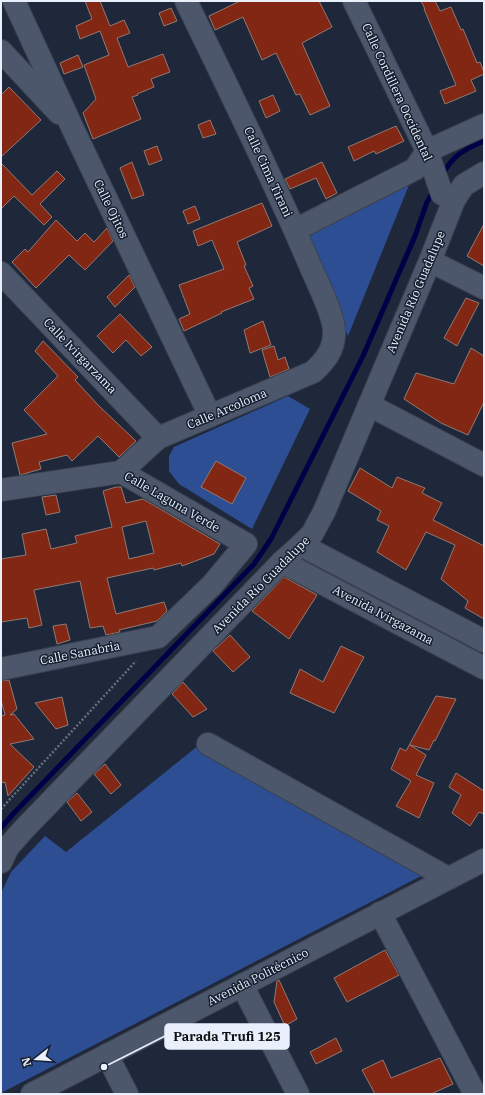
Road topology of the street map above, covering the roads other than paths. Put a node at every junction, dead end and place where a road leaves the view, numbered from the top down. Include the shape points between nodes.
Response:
1 (14, 1) edge
2 (186, 1) edge
3 (354, 1) edge
4 (1, 51) edge
5 (484, 125) edge
6 (72, 127) junction
7 (427, 150) junction
8 (484, 173) edge
9 (448, 197) junction
10 (295, 230) junction
11 (430, 261) junction
12 (1, 273) edge
13 (484, 288) edge
14 (332, 348) joint
15 (369, 405) junction
16 (210, 416) junction
17 (158, 438) junction
18 (484, 465) edge
19 (121, 472) junction
20 (1, 490) edge
21 (301, 545) junction
22 (282, 562) junction
23 (158, 637) joint
24 (484, 641) edge
25 (484, 668) edge
26 (1, 669) edge
27 (208, 744) dead end
28 (484, 860) edge
29 (1, 862) edge
30 (448, 878) junction
31 (380, 913) junction
32 (242, 985) junction
33 (107, 1055) junction
34 (32, 1094) edge
35 (127, 1094) edge
36 (298, 1094) edge
37 (475, 1094) edge

1 - 6 street, Calle Ojitos
2 - 10 street, Calle Cima Tirani
3 - 7 street, Calle Cordillera Occidental
4 - 6 street
5 - 7 street
6 - 16 street, Calle Ojitos
7 - 9 street, Calle Cordillera Occidental via 434,172
7 - 10 street via 415,169
8 - 9 street, Avenida Río Guadalupe
9 - 11 street, Avenida Río Guadalupe
10 - 14 street, Calle Cima Tirani via 330,314 334,330
11 - 13 street
11 - 15 street, Avenida Río Guadalupe
12 - 17 street, Calle Ivirgarzama
14 - 16 street, Calle Arcoloma via 325,361 313,372
15 - 18 street
15 - 21 street, Avenida Río Guadalupe via 324,512 312,534
16 - 17 street, Calle Arcoloma
17 - 19 street, Calle Arcoloma
19 - 20 street, Calle Laguna Verde
19 - 23 street, Calle Laguna Verde via 246,544 212,585
21 - 22 street, Avenida Río Guadalupe
21 - 24 street, Avenida Ivirgazama
22 - 25 street, Avenida Ivirgazama
22 - 29 street, Avenida Río Guadalupe via 24,829 8,847
23 - 26 street, Calle Sanabria
27 - 30 street
28 - 30 street, Avenida Politécnico
30 - 31 street, Avenida Politécnico
31 - 32 street, Avenida Politécnico
31 - 37 street
32 - 33 street, Avenida Politécnico
32 - 36 street
33 - 34 street, Avenida Politécnico
33 - 35 street

